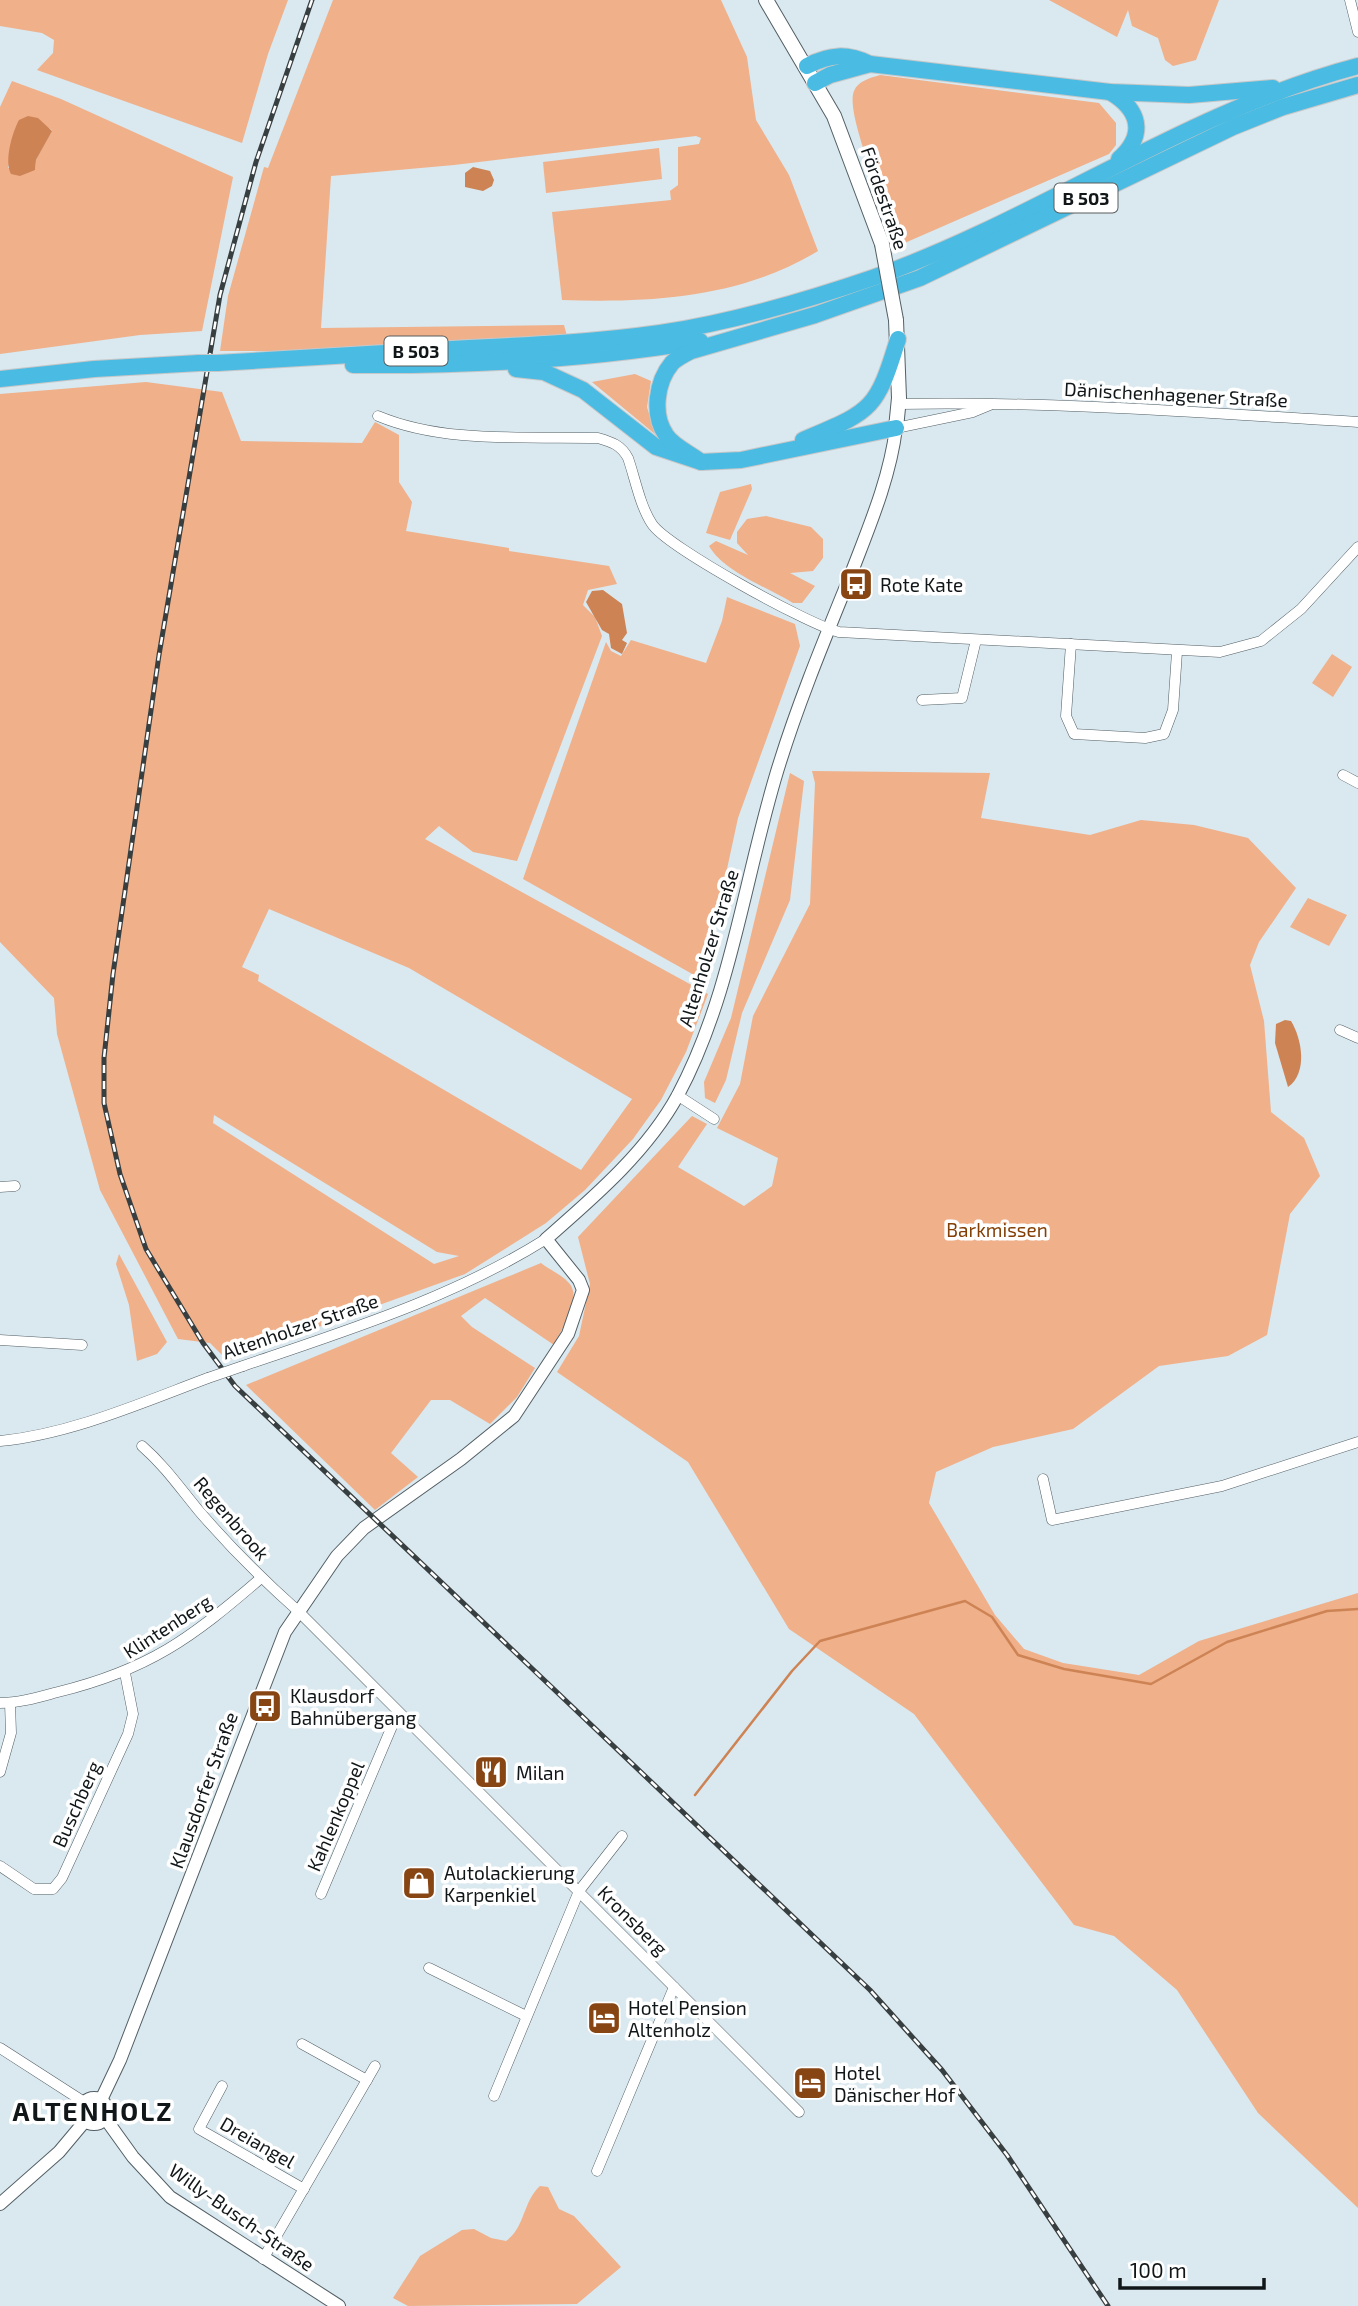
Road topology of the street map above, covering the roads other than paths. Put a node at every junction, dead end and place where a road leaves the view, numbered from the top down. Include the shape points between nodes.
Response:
1 (766, 0) edge
2 (1350, 0) edge
3 (1358, 32) edge
4 (870, 64) junction
5 (807, 66) junction
6 (1358, 66) edge
7 (815, 83) junction
8 (1358, 85) edge
9 (1286, 86) junction
10 (1110, 92) junction
11 (1112, 165) junction
12 (815, 315) junction
13 (898, 339) junction
14 (217, 363) junction
15 (476, 363) junction
16 (0, 379) edge
17 (898, 404) junction
18 (992, 405) junction
19 (378, 416) dead end
20 (859, 416) junction
21 (1358, 422) edge
22 (896, 428) junction
23 (772, 454) junction
24 (701, 461) junction
25 (1358, 547) edge
26 (829, 630) junction
27 (976, 639) junction
28 (1071, 644) junction
29 (1177, 652) junction
30 (922, 699) dead end
31 (1343, 775) dead end
32 (1358, 783) edge
33 (1340, 1030) dead end
34 (1358, 1038) edge
35 (677, 1096) junction
36 (714, 1119) dead end
37 (15, 1186) dead end
38 (0, 1187) edge
39 (546, 1239) junction
40 (0, 1340) edge
41 (82, 1345) dead end
42 (0, 1441) edge
43 (1358, 1442) edge
44 (142, 1446) dead end
45 (1043, 1479) dead end
46 (261, 1578) junction
47 (298, 1611) junction
48 (125, 1673) junction
49 (5, 1703) edge
50 (398, 1712) junction
51 (0, 1772) edge
52 (622, 1836) dead end
53 (0, 1866) edge
54 (579, 1891) junction
55 (321, 1894) dead end
56 (429, 1968) dead end
57 (674, 1987) junction
58 (526, 2016) junction
59 (302, 2044) dead end
60 (0, 2048) edge
61 (375, 2066) dead end
62 (367, 2080) junction
63 (222, 2086) dead end
64 (494, 2096) dead end
65 (101, 2100) junction
66 (84, 2102) junction
67 (799, 2112) dead end
68 (105, 2118) junction
69 (85, 2121) junction
70 (597, 2171) dead end
71 (304, 2189) junction
72 (0, 2204) edge
73 (263, 2259) junction
74 (339, 2306) edge

1 - 5 main road, Fördestraße
2 - 3 street
4 - 5 highway via 854,56 837,55
4 - 7 highway
4 - 10 highway
5 - 7 main road, Fördestraße
6 - 9 highway, B 503
7 - 13 main road, Fördestraße, bridge via 858,172 882,244
8 - 12 highway, B 503 via 1233,127 952,265
9 - 10 highway via 1189,94
9 - 11 highway, B 503
10 - 11 highway via 1131,107 1136,121 1132,145
11 - 14 highway, B 503 via 912,263 814,298 711,324 615,338
12 - 15 highway, B 503 via 639,351
12 - 24 highway via 691,351 673,362 657,400 659,421 667,437
13 - 17 main road, Fördestraße
13 - 20 highway via 877,397
14 - 15 highway, B 503
14 - 16 highway, B 503, bridge
15 - 24 highway via 544,372 583,390 656,446
17 - 18 street, Dänischenhagener Straße via 972,401
17 - 22 main road, Fördestraße
18 - 21 street, Dänischenhagener Straße via 1078,404
18 - 22 street, Dänischenhagener Straße
19 - 26 street via 407,428 613,442 628,458 653,526 721,575
20 - 22 highway
20 - 23 highway
22 - 23 highway
22 - 26 street, Altenholzer Straße via 872,520
23 - 24 highway via 728,462
25 - 29 street via 1301,609 1261,641 1220,652
26 - 27 street
26 - 35 street, Altenholzer Straße via 780,763 712,1014
27 - 28 street
27 - 30 street via 962,698
28 - 29 street
28 - 29 street via 1066,716 1073,734 1145,738 1164,734 1173,710
31 - 32 street
33 - 34 street
35 - 36 street
35 - 39 street, Altenholzer Straße via 626,1164
37 - 38 street
39 - 42 street, Altenholzer Straße, bridge via 462,1287 92,1420
39 - 47 street, Klausdorfer Straße via 583,1290 568,1334 547,1368 514,1416 365,1528 337,1556
40 - 41 street
43 - 45 street via 1222,1486 1052,1520
44 - 46 street, Regenbrook via 165,1466 197,1509
46 - 47 street, Regenbrook
46 - 48 street, Klintenberg via 206,1626
47 - 50 street, Kronsberg
47 - 65 street, Klausdorfer Straße via 264,1681 171,1931
48 - 49 street, Klintenberg
48 - 53 street, Buschberg via 133,1714 128,1734 62,1878 53,1889 40,1891
49 - 51 street via 11,1733
50 - 54 street, Kronsberg
50 - 55 street, Kahlenkoppel
52 - 54 street
54 - 57 street, Kronsberg
54 - 58 street
56 - 58 street
57 - 67 street, Kronsberg
57 - 70 street
58 - 64 street
59 - 62 street
60 - 66 street
61 - 62 street, Dreiangel
62 - 71 street, Dreiangel
63 - 71 street, Dreiangel via 200,2129
65 - 66 street
65 - 68 street via 106,2106
66 - 69 street via 81,2112
68 - 69 street via 96,2124
68 - 73 street, Willy-Busch-Straße via 160,2188
69 - 72 street via 59,2152
71 - 73 street, Dreiangel
73 - 74 street, Willy-Busch-Straße

